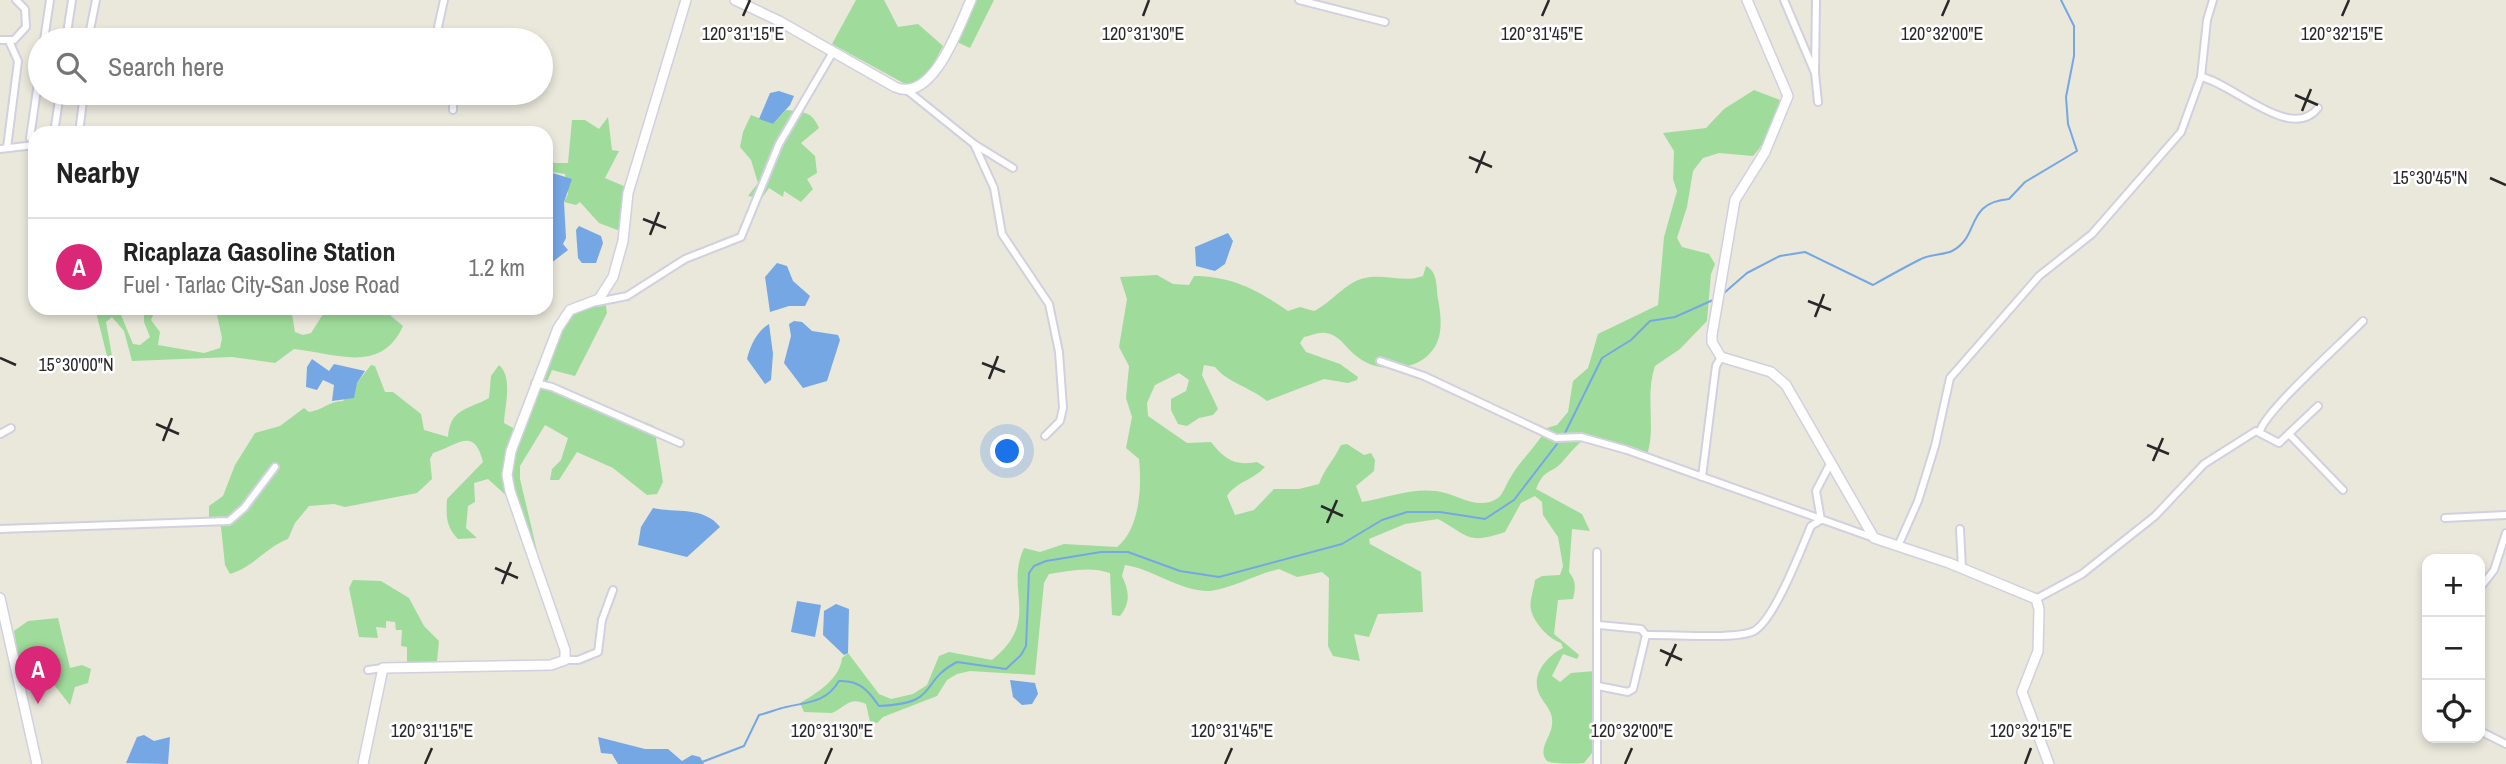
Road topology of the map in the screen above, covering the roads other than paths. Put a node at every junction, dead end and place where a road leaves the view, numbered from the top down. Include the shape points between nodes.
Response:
1 (16, 0) edge
2 (50, 0) edge
3 (72, 0) edge
4 (96, 0) edge
5 (444, 0) edge
6 (686, 0) edge
7 (735, 0) edge
8 (971, 0) edge
9 (1298, 0) edge
10 (1747, 0) edge
11 (1784, 0) edge
12 (1814, 0) edge
13 (2213, 0) edge
14 (1385, 22) dead end
15 (46, 28) edge
16 (68, 28) edge
17 (90, 28) edge
18 (438, 28) edge
19 (0, 40) edge
20 (9, 41) junction
21 (833, 52) junction
22 (1815, 74) junction
23 (2201, 77) junction
24 (908, 91) junction
25 (1818, 102) dead end
26 (35, 105) edge
27 (58, 105) edge
28 (82, 105) edge
29 (453, 105) edge
30 (2318, 108) dead end
31 (453, 110) dead end
32 (32, 126) edge
33 (55, 126) edge
34 (80, 126) edge
35 (974, 144) junction
36 (28, 146) edge
37 (4, 148) edge
38 (1013, 168) dead end
39 (595, 302) junction
40 (2363, 321) dead end
41 (1721, 357) junction
42 (1380, 361) dead end
43 (535, 383) junction
44 (2318, 406) dead end
45 (11, 428) dead end
46 (2260, 431) junction
47 (0, 434) edge
48 (2289, 434) junction
49 (1045, 436) dead end
50 (680, 443) dead end
51 (1831, 462) junction
52 (275, 467) dead end
53 (1702, 477) junction
54 (2343, 490) dead end
55 (2506, 515) edge
56 (2445, 517) dead end
57 (1821, 520) junction
58 (0, 529) edge
59 (1960, 529) dead end
60 (2506, 533) edge
61 (1874, 538) junction
62 (1898, 546) junction
63 (1597, 552) dead end
64 (1962, 568) junction
65 (2485, 582) edge
66 (612, 590) dead end
67 (0, 598) edge
68 (2036, 599) junction
69 (1599, 625) junction
70 (1646, 635) junction
71 (565, 660) junction
72 (383, 668) junction
73 (368, 670) dead end
74 (1598, 686) junction
75 (2485, 734) edge
76 (2506, 744) edge
77 (37, 764) edge
78 (363, 764) edge
79 (1597, 764) edge
80 (2049, 764) edge

1 - 20 street via 25,9 27,23 21,35
2 - 15 street
3 - 16 street
4 - 17 street
5 - 18 street
6 - 39 street via 628,193 616,270
7 - 21 street
8 - 24 street via 938,66 919,88
9 - 14 street
10 - 41 street via 1788,96 1765,152 1735,200 1712,335
11 - 22 street
12 - 22 street
13 - 23 street
19 - 20 street
20 - 37 street via 18,61
21 - 24 street
21 - 39 street via 784,134 741,237 685,259 627,296
22 - 25 street
23 - 30 street via 2287,119 2309,115
23 - 62 street via 2176,140 2147,167 2092,234 2039,276 1953,372 1922,490
24 - 35 street
26 - 32 street
27 - 33 street
28 - 34 street
29 - 31 street
35 - 38 street
35 - 49 street via 995,188 1002,234 1049,304 1059,352 1063,408 1060,421
36 - 37 street
39 - 43 street via 574,308 564,317
40 - 46 street via 2285,398
41 - 51 street via 1780,378
41 - 53 street via 1716,366
42 - 53 street via 1424,376 1556,438 1581,437
43 - 50 street
43 - 71 street via 507,475
44 - 48 street
45 - 47 street
46 - 48 street via 2275,443
46 - 68 street via 2204,464 2155,516 2082,574
48 - 54 street
51 - 57 street via 1816,491
51 - 61 street
52 - 58 street via 229,521
53 - 57 street
55 - 56 street
57 - 61 street
57 - 70 street via 1811,526 1785,587 1754,631 1741,635
59 - 64 street
60 - 65 street via 2494,570
61 - 62 street
62 - 64 street
63 - 69 street
64 - 68 street
66 - 71 street via 598,652
67 - 77 street
68 - 80 street via 2038,651 2022,692
69 - 70 street via 1641,629
69 - 74 street
70 - 74 street via 1633,689
71 - 72 street via 551,665
72 - 73 street
72 - 78 street
74 - 79 street
75 - 76 street

